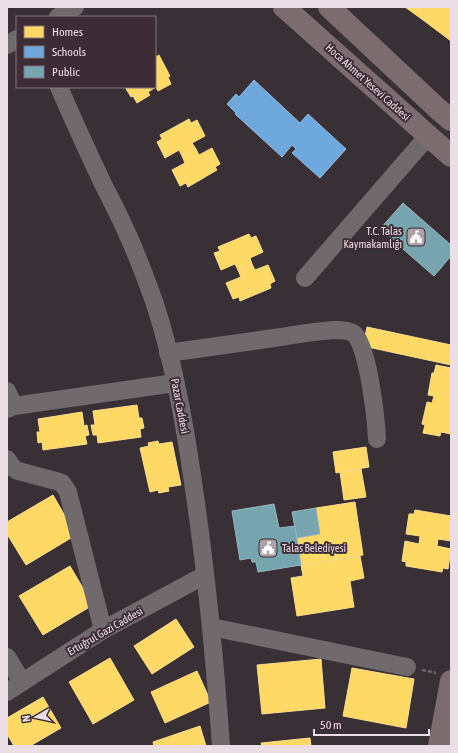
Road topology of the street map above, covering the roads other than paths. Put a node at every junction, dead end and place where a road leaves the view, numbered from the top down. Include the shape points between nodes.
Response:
1 (56, 7) edge
2 (76, 7) edge
3 (284, 7) edge
4 (340, 11) edge
5 (47, 16) edge
6 (60, 16) edge
7 (16, 40) edge
8 (7, 45) edge
9 (59, 88) edge
10 (451, 120) edge
11 (428, 136) junction
12 (451, 156) edge
13 (305, 278) dead end
14 (168, 353) junction
15 (175, 383) junction
16 (9, 402) edge
17 (377, 439) dead end
18 (7, 459) edge
19 (205, 576) junction
20 (211, 627) junction
21 (103, 630) junction
22 (7, 657) edge
23 (407, 668) road end
24 (444, 677) edge
25 (14, 687) edge
26 (221, 746) edge
27 (439, 746) edge

1 - 5 street
2 - 6 street
3 - 11 main road, Hoca Ahmet Yesevi Caddesi
4 - 10 main road
7 - 8 street
9 - 14 street, Pazar Caddesi via 142,268
11 - 12 main road, Hoca Ahmet Yesevi Caddesi
11 - 13 street
14 - 15 street, Pazar Caddesi
14 - 17 street via 335,330 353,333 359,340 370,378
15 - 16 street
15 - 19 street, Pazar Caddesi via 190,463
18 - 21 street via 18,471 62,483 68,492
19 - 20 street, Pazar Caddesi
19 - 21 street, Ertuğrul Gazi Caddesi
20 - 23 street
20 - 26 street, Pazar Caddesi
21 - 25 street, Ertuğrul Gazi Caddesi
22 - 25 street
24 - 27 main road

